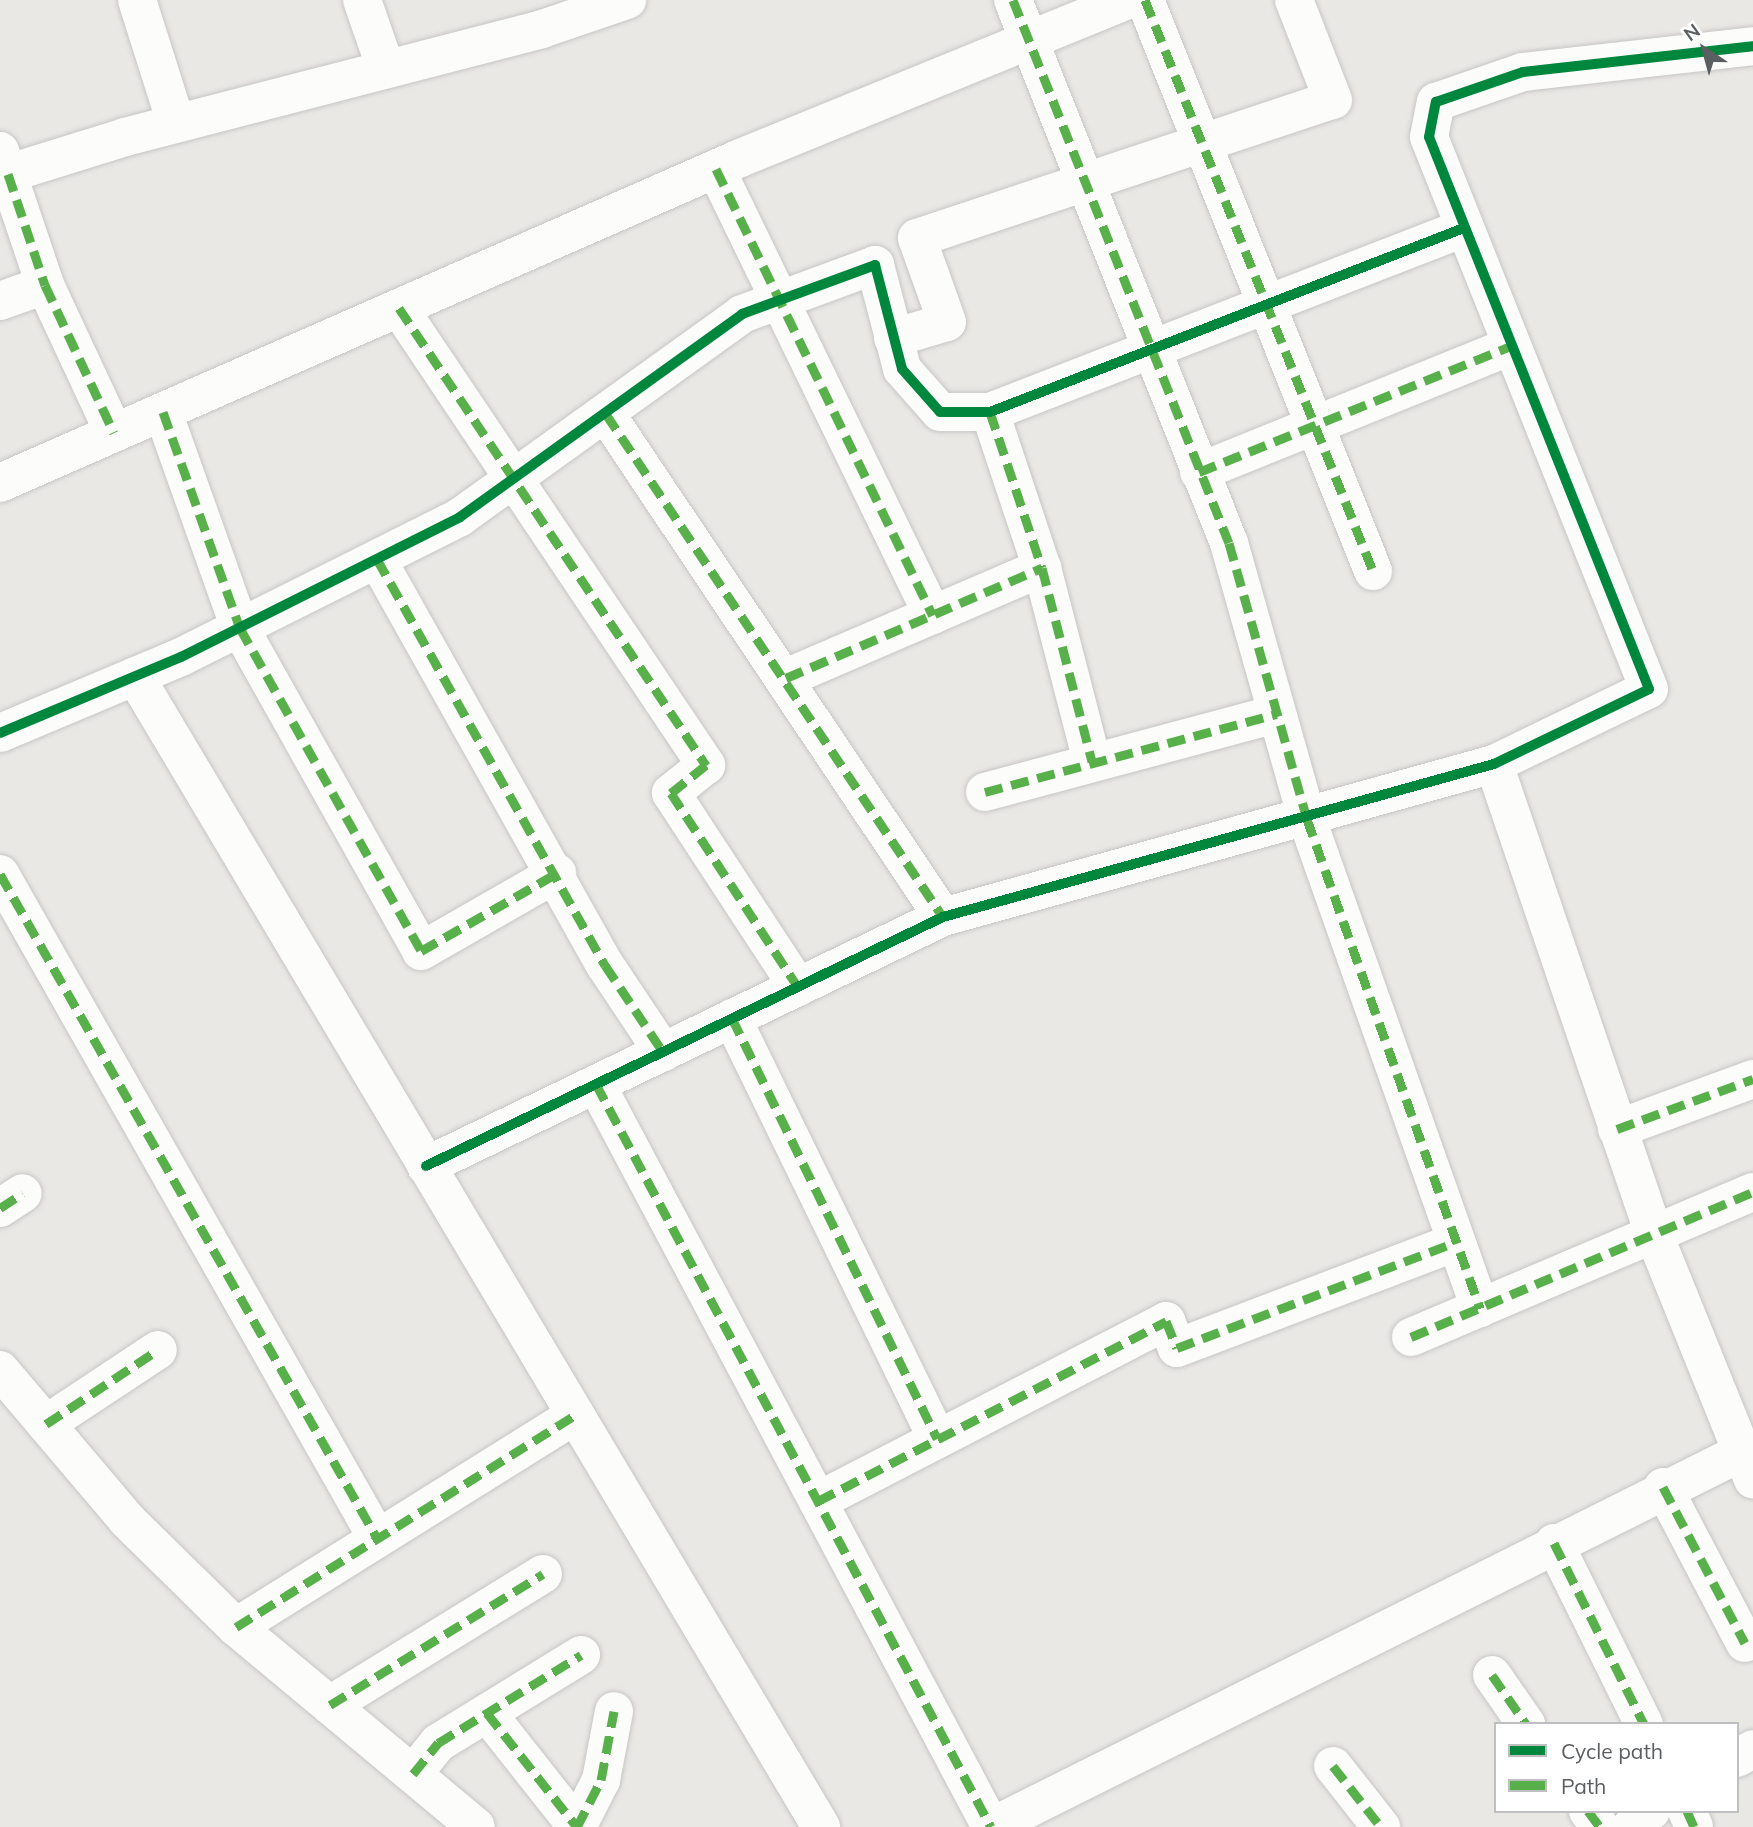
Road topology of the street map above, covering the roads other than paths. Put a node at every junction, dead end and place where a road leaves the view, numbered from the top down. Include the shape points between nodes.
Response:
1 (136, 0) edge
2 (362, 0) edge
3 (627, 0) edge
4 (1013, 0) edge
5 (1127, 0) edge
6 (1145, 0) edge
7 (1294, 0) edge
8 (1025, 42) junction
9 (1753, 46) edge
10 (386, 69) junction
11 (176, 123) junction
12 (1203, 144) junction
13 (3, 167) edge
14 (716, 170) junction
15 (1083, 182) junction
16 (1464, 228) junction
17 (45, 285) junction
18 (780, 300) junction
19 (0, 301) edge
20 (1267, 305) junction
21 (399, 308) junction
22 (893, 338) junction
23 (1509, 347) junction
24 (1148, 351) junction
25 (163, 412) junction
26 (990, 412) junction
27 (606, 414) junction
28 (1315, 425) junction
29 (114, 433) junction
30 (1199, 472) junction
31 (515, 479) junction
32 (0, 483) edge
33 (377, 559) junction
34 (1042, 568) junction
35 (1373, 571) dead end
36 (933, 615) junction
37 (240, 628) junction
38 (135, 676) junction
39 (786, 678) junction
40 (1277, 714) junction
41 (0, 733) edge
42 (1092, 762) junction
43 (1494, 764) junction
44 (985, 792) dead end
45 (1307, 818) junction
46 (557, 873) junction
47 (0, 874) edge
48 (943, 917) junction
49 (798, 987) junction
50 (732, 1018) junction
51 (663, 1052) junction
52 (1753, 1079) edge
53 (596, 1084) junction
54 (1617, 1129) junction
55 (426, 1166) junction
56 (1753, 1192) edge
57 (1653, 1233) junction
58 (1454, 1243) junction
59 (1480, 1308) junction
60 (1411, 1337) dead end
61 (158, 1350) dead end
62 (0, 1370) edge
63 (575, 1415) junction
64 (46, 1424) junction
65 (937, 1439) junction
66 (1745, 1467) edge
67 (1663, 1487) junction
68 (818, 1501) junction
69 (377, 1538) junction
70 (1555, 1542) junction
71 (543, 1574) dead end
72 (236, 1627) junction
73 (1745, 1643) dead end
74 (581, 1654) dead end
75 (1492, 1675) dead end
76 (330, 1705) junction
77 (614, 1711) dead end
78 (486, 1713) junction
79 (1526, 1722) edge
80 (1643, 1722) edge
81 (1333, 1766) dead end
82 (413, 1774) junction
83 (1648, 1813) edge
84 (476, 1827) edge
85 (577, 1827) edge
86 (821, 1827) edge
87 (991, 1827) edge
88 (1381, 1827) edge
89 (1631, 1827) edge

1 - 11 street
2 - 10 street
3 - 10 street
4 - 8 street
5 - 8 street
6 - 12 street
7 - 12 street via 1333,100
8 - 14 street
8 - 15 street
9 - 16 street via 1523,72 1436,102 1429,136
10 - 11 street
11 - 13 street
12 - 15 street
12 - 20 street
13 - 17 street
14 - 18 street
14 - 21 street
15 - 22 street via 917,238 947,322
15 - 24 street
16 - 20 street
16 - 23 street
17 - 19 street
17 - 29 street
18 - 22 street via 875,265
18 - 27 street via 742,314
18 - 36 street
20 - 24 street
20 - 28 street
21 - 25 street
21 - 31 street
22 - 26 street via 902,369 940,412
23 - 28 street
23 - 43 street via 1649,689
24 - 26 street
24 - 30 street
25 - 29 street
25 - 37 street
26 - 34 street
27 - 31 street
27 - 39 street
28 - 30 street
28 - 35 street
29 - 32 street
30 - 40 street via 1229,543
31 - 33 street via 460,517
31 - 49 street via 706,765 671,793
33 - 37 street
33 - 46 street
34 - 36 street
34 - 42 street
36 - 39 street
37 - 38 street
37 - 46 street via 421,951
38 - 41 street
38 - 55 street
39 - 48 street
40 - 42 street
40 - 45 street
42 - 44 street
43 - 45 street
43 - 54 street
45 - 48 street
45 - 58 street
46 - 51 street via 605,965
47 - 69 street
48 - 49 street
49 - 50 street
50 - 51 street
50 - 65 street
51 - 53 street
52 - 54 street
53 - 55 street
53 - 68 street
54 - 57 street
55 - 63 street
56 - 57 street
57 - 59 street
57 - 66 street
58 - 59 street
58 - 65 street via 1177,1349 1166,1321
59 - 60 street
61 - 64 street
62 - 64 street
63 - 69 street
63 - 86 street
64 - 72 street via 127,1520
65 - 68 street
66 - 67 street
67 - 70 street
67 - 73 street
68 - 87 street
69 - 72 street
70 - 80 street
70 - 87 street
71 - 76 street
72 - 76 street
74 - 78 street
75 - 79 street
76 - 82 street
77 - 85 street via 601,1780
78 - 82 street via 438,1743
78 - 85 street
81 - 88 street
82 - 84 street
83 - 89 street

